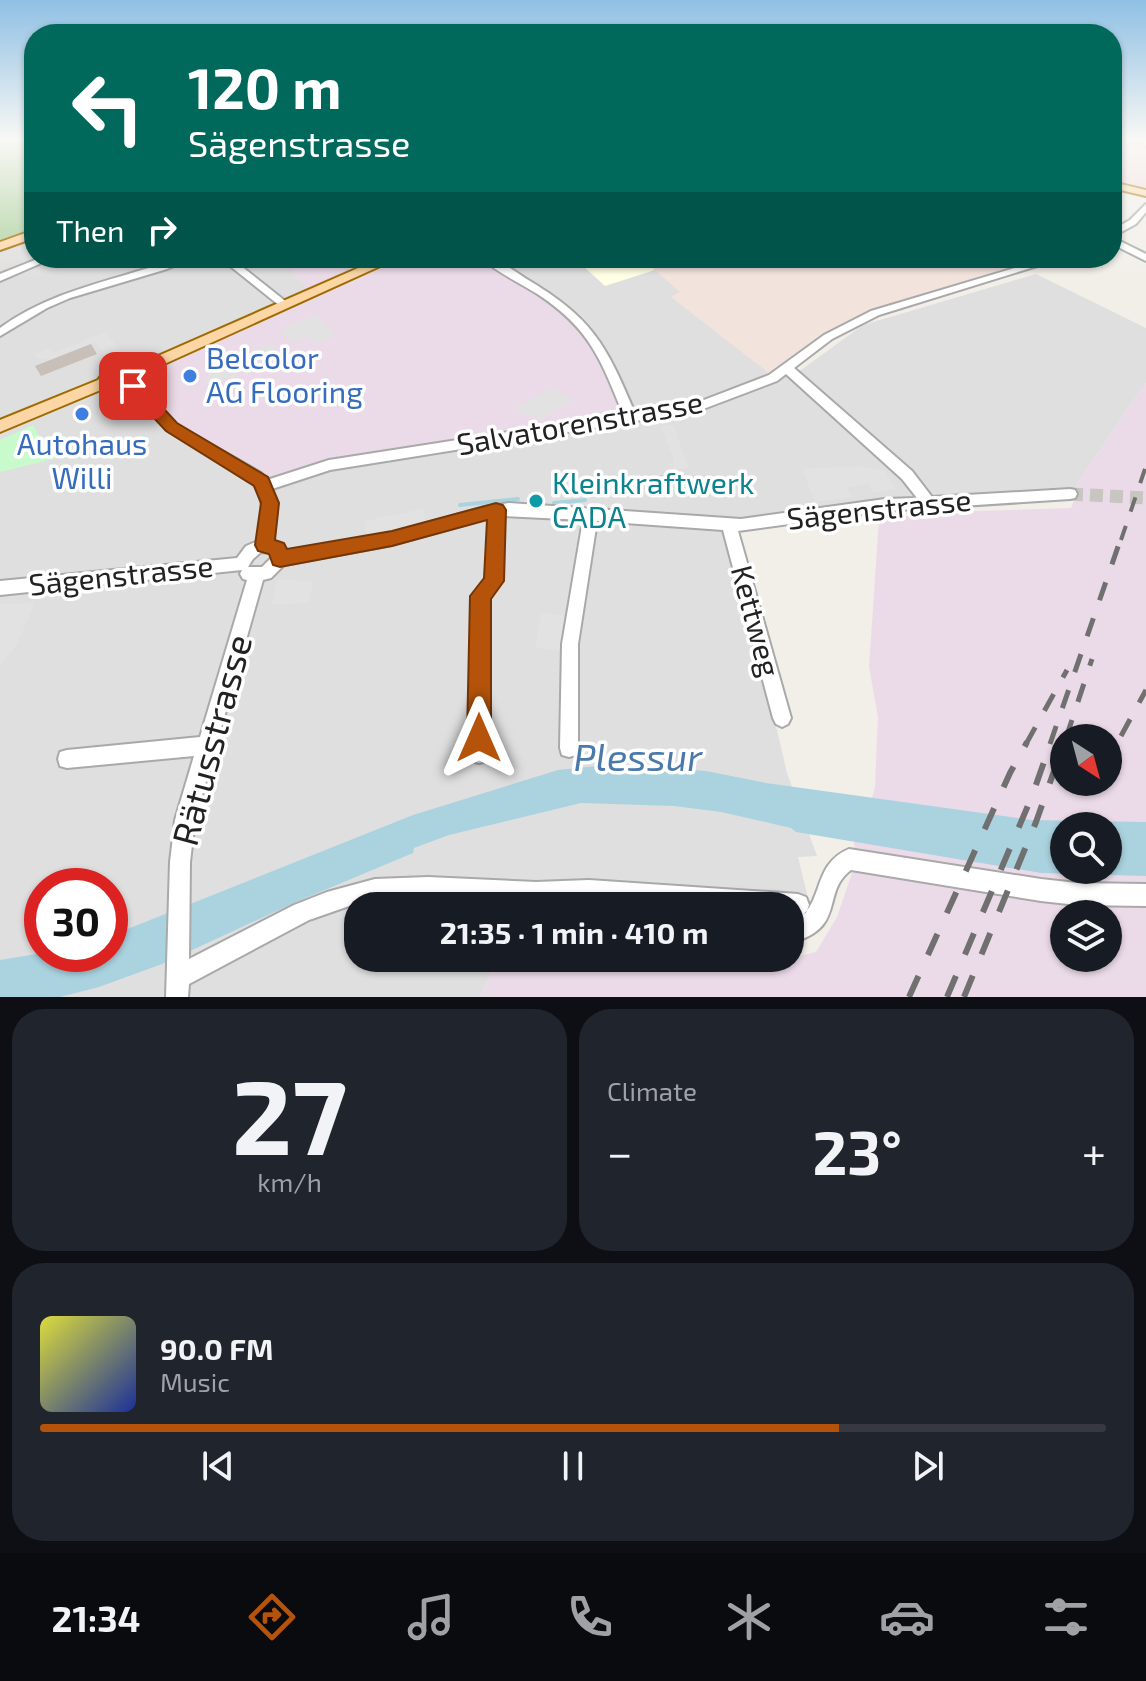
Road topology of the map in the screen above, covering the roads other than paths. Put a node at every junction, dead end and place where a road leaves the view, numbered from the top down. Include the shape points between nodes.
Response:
1 (1122, 188) edge
2 (1145, 194) edge
3 (1146, 207) edge
4 (1122, 228) edge
5 (24, 238) edge
6 (1122, 245) edge
7 (0, 246) edge
8 (1146, 258) edge
9 (24, 268) edge
10 (156, 268) edge
11 (238, 268) edge
12 (369, 268) edge
13 (501, 268) edge
14 (1025, 268) edge
15 (0, 278) edge
16 (284, 304) junction
17 (0, 333) edge
18 (143, 368) junction
19 (788, 369) junction
20 (104, 383) junction
21 (133, 386) junction
22 (631, 419) junction
23 (0, 426) edge
24 (265, 486) junction
25 (1070, 494) tunnel mouth
26 (927, 501) junction
27 (496, 510) junction
28 (591, 513) junction
29 (729, 524) junction
30 (265, 545) junction
31 (280, 559) junction
32 (249, 570) junction
33 (0, 588) edge
34 (782, 718) dead end
35 (206, 746) junction
36 (569, 748) dead end
37 (479, 754) dead end
38 (67, 759) dead end
39 (363, 892) edge
40 (501, 892) edge
41 (578, 892) edge
42 (604, 892) edge
43 (1146, 895) edge
44 (344, 897) edge
45 (804, 927) edge
46 (178, 980) edge

1 - 2 main road
3 - 4 street
5 - 7 main road
6 - 8 street
9 - 15 street
10 - 17 street via 49,301
11 - 16 street
12 - 16 main road
13 - 22 street via 581,323 599,347
14 - 19 street, Salvatorenstrasse via 865,317 828,337
16 - 18 main road
18 - 20 main road via 121,367
18 - 21 main road via 145,376
19 - 22 street, Salvatorenstrasse via 724,399
19 - 26 street via 907,475
20 - 21 main road via 114,390
20 - 23 main road
21 - 24 street via 171,427
22 - 24 street, Salvatorenstrasse via 329,465
24 - 30 street via 270,509
25 - 26 street, Sägenstrasse
26 - 29 street, Sägenstrasse
27 - 28 street, Sägenstrasse
27 - 31 street, Sägenstrasse via 392,539
27 - 37 street via 494,581 481,596
28 - 29 street, Sägenstrasse
28 - 36 street via 570,644
29 - 34 street, Kettweg
30 - 31 street via 277,549
30 - 32 street via 250,551
31 - 32 street via 271,570
32 - 33 street, Sägenstrasse
32 - 35 street, Rätusstrasse
35 - 38 street
35 - 46 street, Rätusstrasse via 185,820
39 - 40 street
41 - 42 street
43 - 45 street via 1041,890 849,859 836,869 823,907
44 - 46 street

